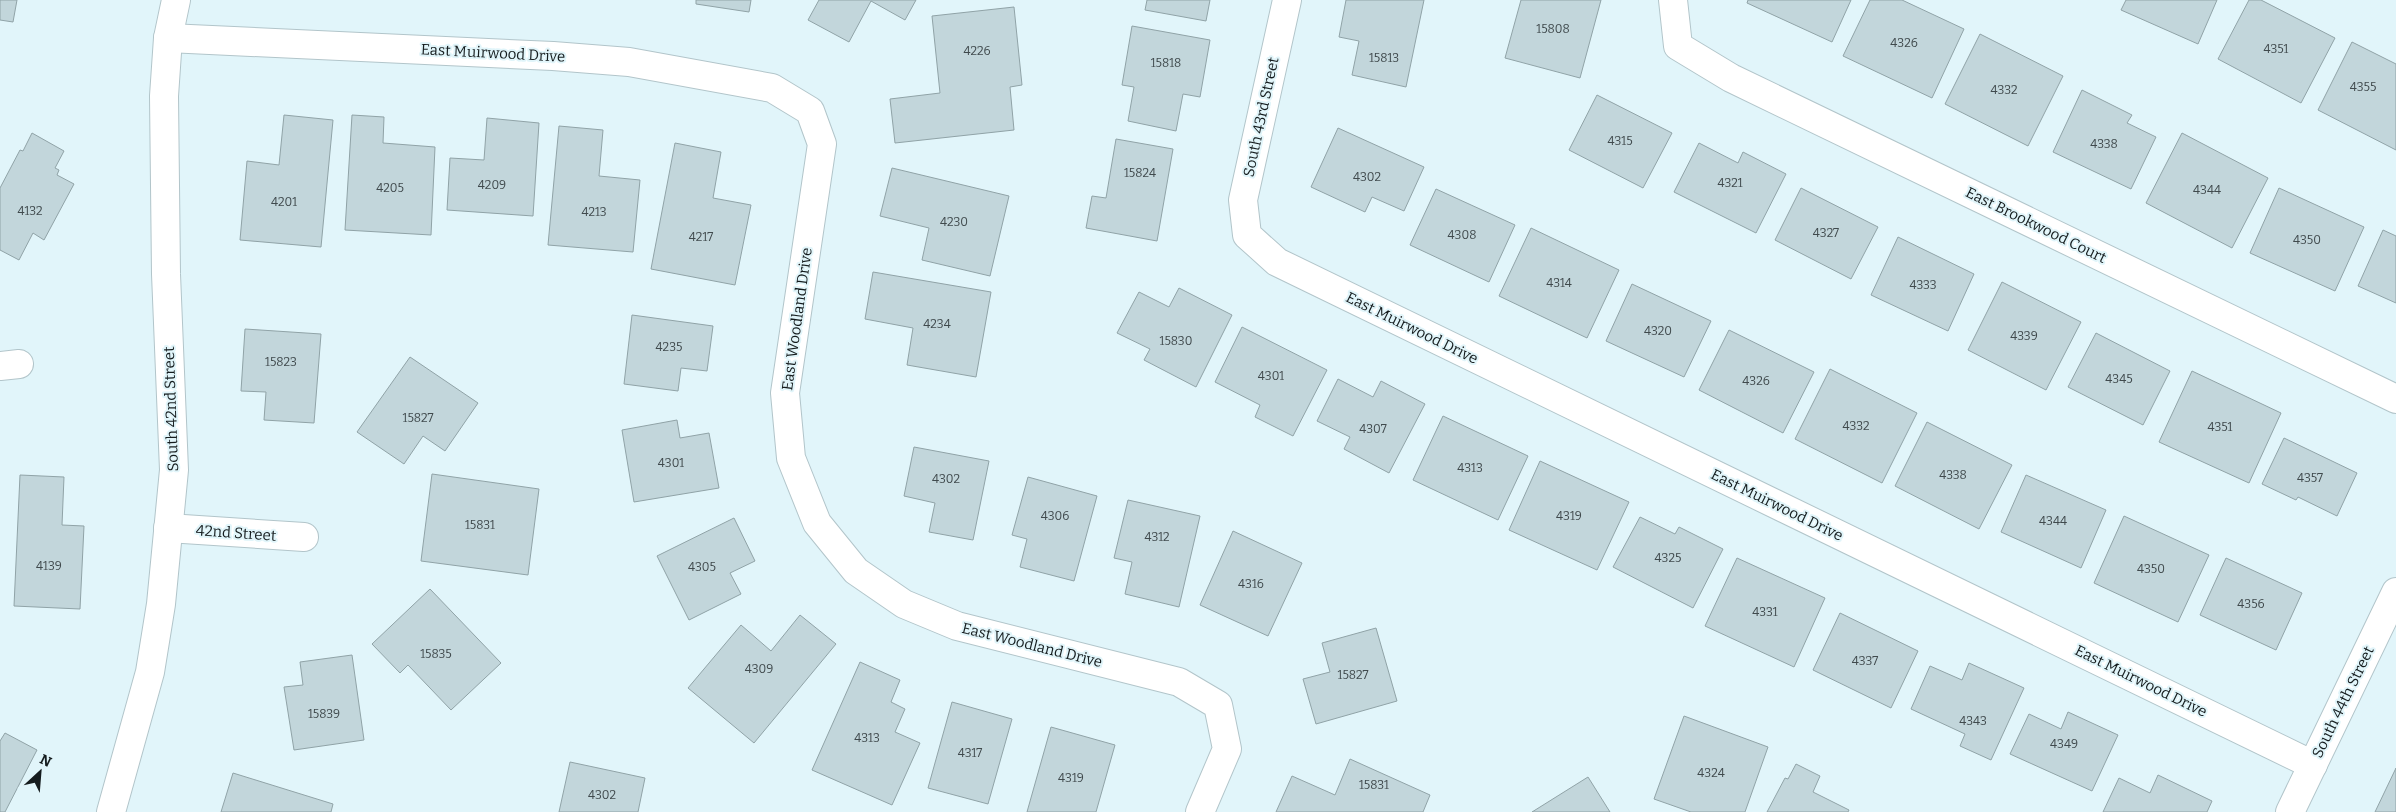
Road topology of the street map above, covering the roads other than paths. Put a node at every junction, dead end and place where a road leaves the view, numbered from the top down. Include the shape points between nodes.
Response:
1 (176, 0) edge
2 (1287, 0) edge
3 (1673, 0) edge
4 (168, 38) junction
5 (810, 111) joint
6 (1247, 235) joint
7 (2396, 399) edge
8 (168, 528) junction
9 (304, 537) dead end
10 (2396, 592) edge
11 (2313, 765) junction
12 (111, 812) edge
13 (1200, 812) edge
14 (2290, 812) edge

1 - 4 street, South 42nd Street
2 - 6 street, South 43rd Street via 1243,200
3 - 7 street, East Brookwood Court via 1678,46 1740,82
4 - 5 street, East Muirwood Drive via 629,62 772,88
4 - 8 street, South 42nd Street via 164,177 174,470
5 - 13 street, East Woodland Drive via 822,144 785,393 791,458 817,523 856,571 904,604 957,626 1179,682 1218,705 1227,749
6 - 11 street, East Muirwood Drive via 1277,262
8 - 9 street, 42nd Street
8 - 12 street, South 42nd Street via 150,672
10 - 11 street, South 44th Street
11 - 14 street, South 44th Street

